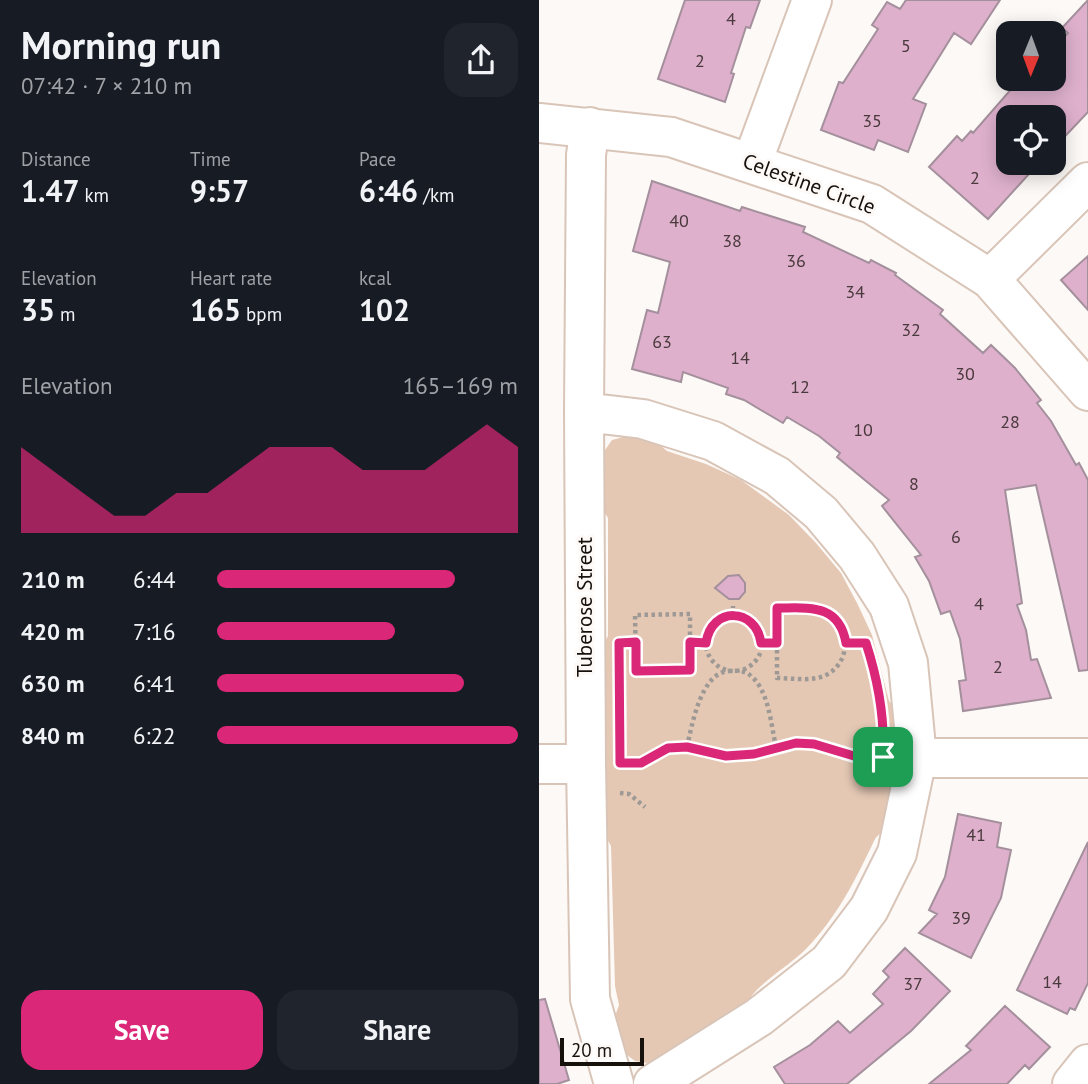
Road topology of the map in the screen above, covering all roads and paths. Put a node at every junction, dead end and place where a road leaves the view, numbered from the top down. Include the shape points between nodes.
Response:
1 (812, 0) edge
2 (539, 122) edge
3 (590, 127) junction
4 (753, 163) junction
5 (1088, 182) edge
6 (990, 279) junction
7 (1088, 391) edge
8 (584, 412) junction
9 (733, 606) dead end
10 (733, 615) junction
11 (619, 629) dead end
12 (862, 634) dead end
13 (636, 642) junction
14 (690, 642) junction
15 (619, 643) junction
16 (706, 643) junction
17 (761, 643) junction
18 (777, 643) junction
19 (846, 643) junction
20 (866, 643) junction
21 (869, 653) dead end
22 (619, 656) dead end
23 (734, 670) junction
24 (687, 747) junction
25 (776, 747) junction
26 (620, 750) dead end
27 (891, 757) junction
28 (1088, 758) edge
29 (539, 764) edge
30 (609, 767) junction
31 (620, 783) dead end
32 (621, 793) junction
33 (621, 806) dead end
34 (645, 807) dead end
35 (1088, 1064) edge
36 (614, 1084) edge
37 (653, 1084) edge
38 (1072, 1084) edge

1 - 4 street
2 - 3 street, Celestine Circle
3 - 4 street, Celestine Circle via 671,137
3 - 8 street, Tuberose Street
4 - 6 street, Celestine Circle via 871,204
5 - 6 street
6 - 7 street, Celestine Circle
8 - 27 street via 643,419 713,441 776,476 821,513 857,556 889,606 908,663
8 - 30 street, Tuberose Street
9 - 10 path
10 - 16 path via 714,624
10 - 17 path via 753,623
11 - 15 path
12 - 20 path
13 - 14 path via 635,615 690,614
13 - 14 path via 636,671 690,670
13 - 15 path
14 - 16 path
15 - 22 path
16 - 23 path via 717,666
17 - 18 path
17 - 23 path via 750,665
18 - 19 path via 777,608 818,608 835,617
18 - 19 path via 777,678 815,679 833,671
19 - 20 path
20 - 21 path
23 - 24 path via 716,676 707,688 697,706
23 - 25 path via 750,674 758,685
24 - 25 path via 726,756
24 - 30 path via 668,748 641,763
25 - 27 path via 814,744 854,756
26 - 30 path
27 - 28 street
27 - 37 street via 897,853 869,909 829,962 759,1017
29 - 30 street
30 - 36 street, Tuberose Street via 590,999
31 - 32 path
32 - 33 path
32 - 34 path
35 - 38 street

